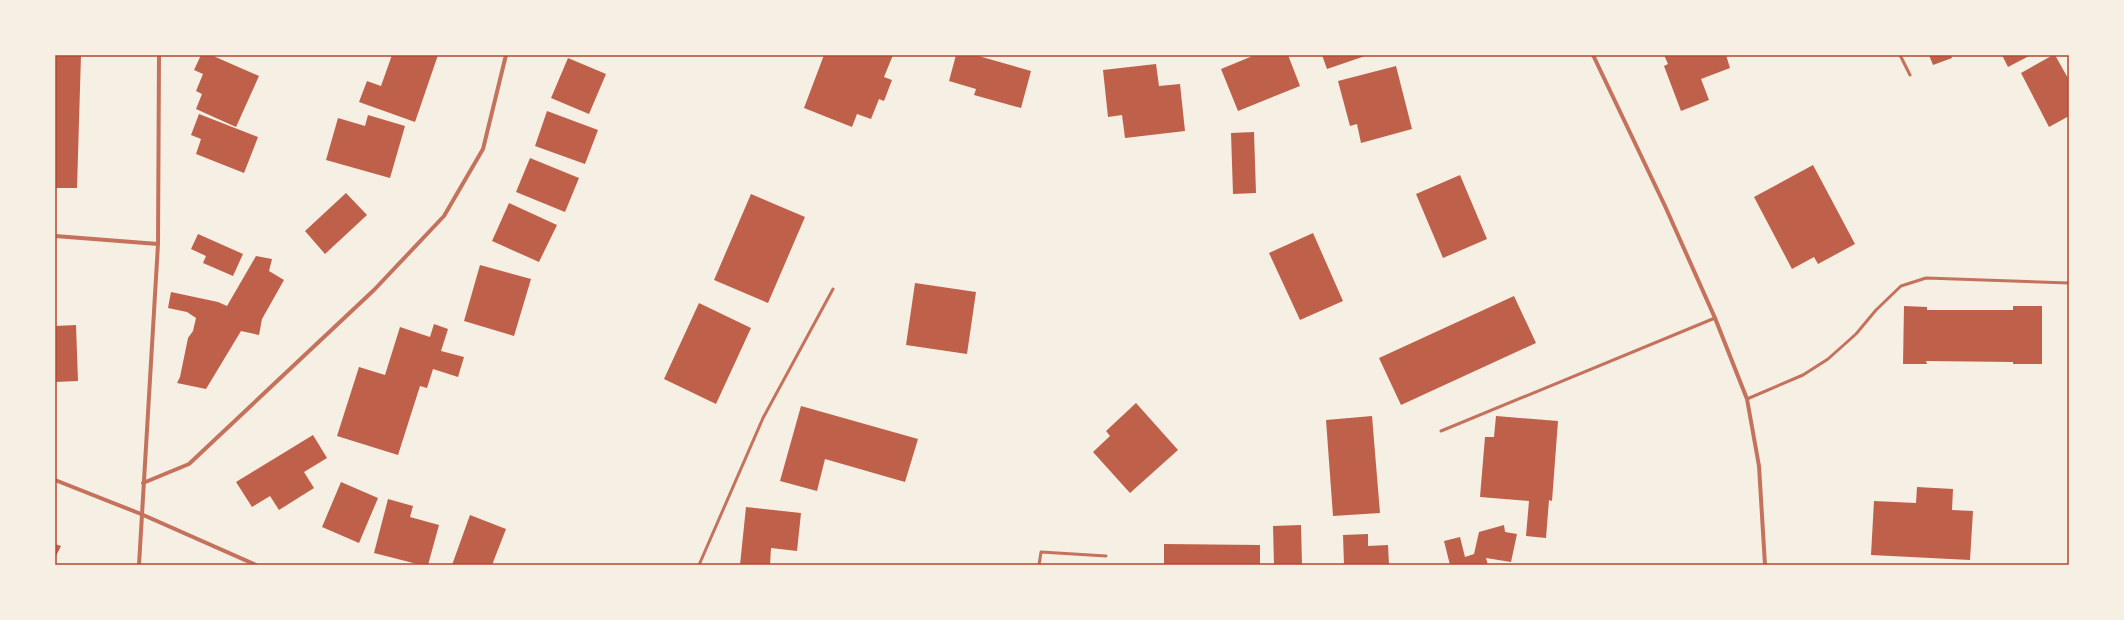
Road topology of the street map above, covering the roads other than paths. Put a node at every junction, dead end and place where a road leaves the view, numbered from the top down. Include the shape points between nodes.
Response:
1 (159, 55) edge
2 (506, 55) edge
3 (1593, 55) edge
4 (1900, 55) edge
5 (1910, 75) dead end
6 (55, 236) edge
7 (158, 244) junction
8 (2069, 283) edge
9 (834, 289) dead end
10 (1715, 318) junction
11 (1747, 399) junction
12 (1442, 431) dead end
13 (55, 480) edge
14 (143, 484) junction
15 (141, 514) junction
16 (1106, 556) dead end
17 (139, 565) edge
18 (256, 565) edge
19 (699, 565) edge
20 (1039, 565) edge
21 (1765, 565) edge

1 - 7 street
2 - 14 street via 483,149 444,216 374,290 189,464
3 - 10 street
4 - 5 lane
6 - 7 street
7 - 14 street
8 - 11 lane via 1926,278 1901,286 1856,334 1828,359 1803,375
9 - 19 lane via 763,418
10 - 11 street
10 - 12 lane
11 - 21 street via 1760,466
13 - 15 street
14 - 15 street
15 - 17 street
15 - 18 street
16 - 20 lane via 1041,552

